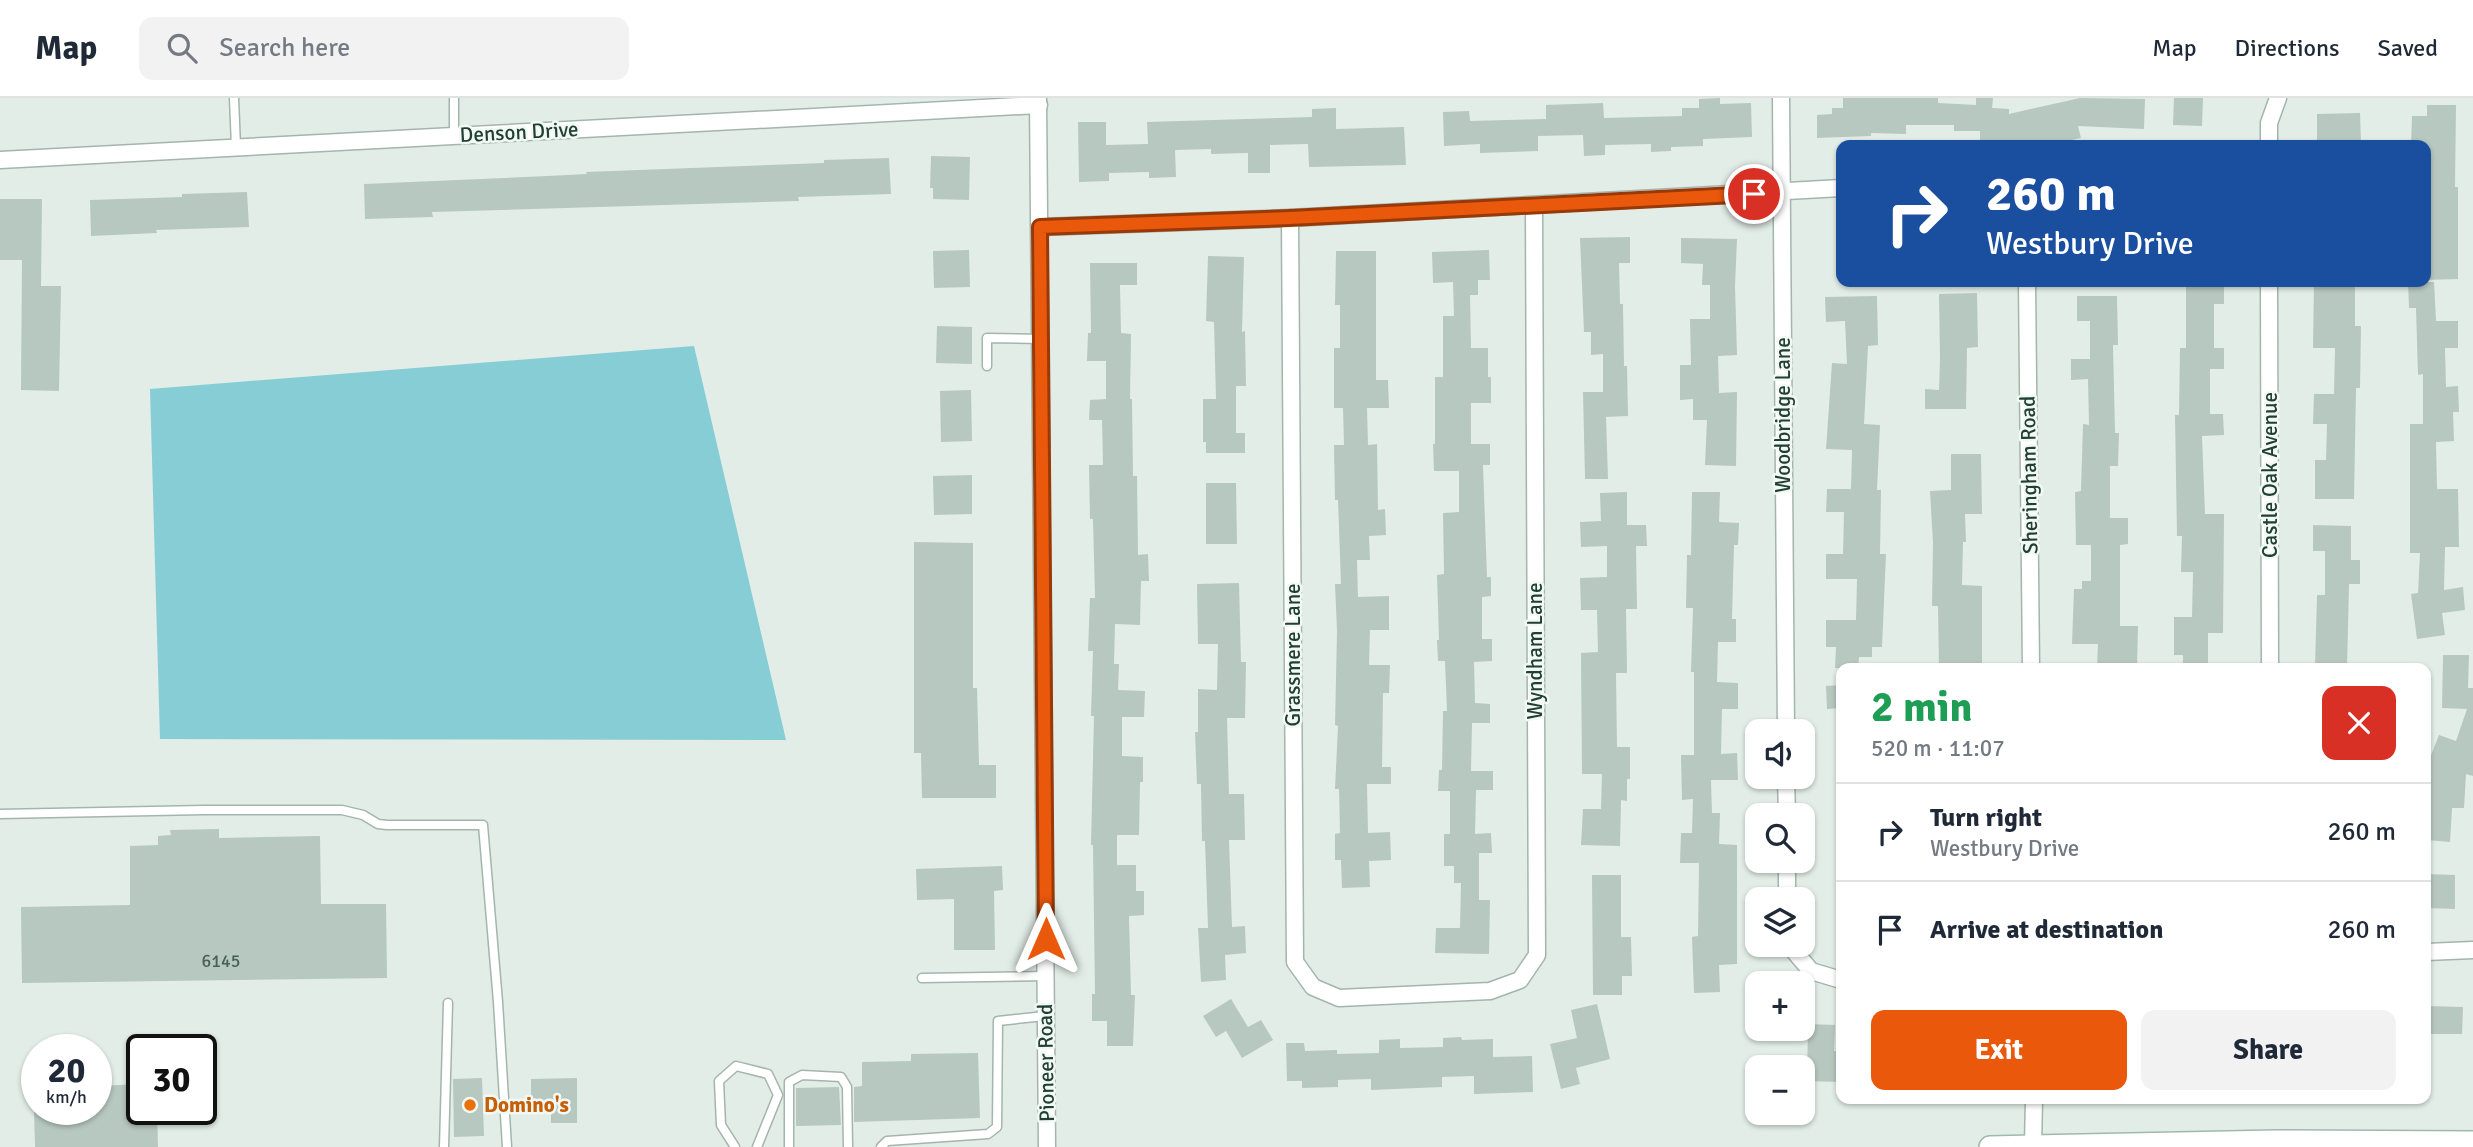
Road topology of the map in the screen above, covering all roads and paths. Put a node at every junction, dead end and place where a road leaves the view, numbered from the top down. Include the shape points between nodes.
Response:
1 (234, 98) edge
2 (454, 98) edge
3 (1781, 98) edge
4 (2278, 98) edge
5 (1039, 102) edge
6 (454, 135) junction
7 (2269, 140) edge
8 (236, 148) junction
9 (0, 160) edge
10 (1836, 188) edge
11 (1782, 192) junction
12 (1534, 206) junction
13 (1290, 218) junction
14 (1040, 227) junction
15 (2027, 287) edge
16 (2269, 287) edge
17 (1042, 339) junction
18 (987, 366) dead end
19 (2031, 663) edge
20 (2270, 663) edge
21 (1786, 719) edge
22 (0, 814) edge
23 (2473, 950) edge
24 (2431, 952) edge
25 (1799, 957) edge
26 (1045, 976) junction
27 (922, 978) dead end
28 (1836, 978) edge
29 (1410, 995) joint
30 (448, 1003) dead end
31 (1045, 1016) junction
32 (2034, 1104) edge
33 (2473, 1142) edge
34 (2033, 1146) edge
35 (444, 1147) edge
36 (507, 1147) edge
37 (735, 1147) edge
38 (757, 1147) edge
39 (789, 1147) edge
40 (848, 1147) edge
41 (881, 1147) edge
42 (1047, 1147) edge
43 (1990, 1147) edge

1 - 8 lane
2 - 6 lane
3 - 11 street, Woodbridge Lane
4 - 7 street via 2269,123
5 - 6 street, Denson Drive
5 - 14 street, Pioneer Road
6 - 8 street, Denson Drive
8 - 9 street, Denson Drive
10 - 11 street
11 - 12 street
11 - 21 street, Woodbridge Lane
12 - 13 street
12 - 29 street, Wyndham Lane via 1536,955 1520,980 1490,991
13 - 14 street
13 - 29 street, Grassmere Lane via 1295,962 1313,987 1339,998
14 - 17 street, Pioneer Road
15 - 19 street, Sheringham Road
16 - 20 street, Castle Oak Avenue
17 - 18 lane via 987,338
17 - 26 street, Pioneer Road
22 - 36 lane via 342,810 387,825 483,825
23 - 24 street
25 - 28 street via 1811,971
26 - 27 lane
26 - 31 street, Pioneer Road
30 - 35 lane
31 - 41 lane via 998,1021 997,1127 988,1134 887,1141
31 - 42 street, Pioneer Road
32 - 34 street
33 - 34 main road
34 - 43 main road
37 - 38 lane via 720,1125 719,1081 736,1066 768,1074 778,1095
39 - 40 lane via 789,1082 824,1075 841,1077 846,1087

